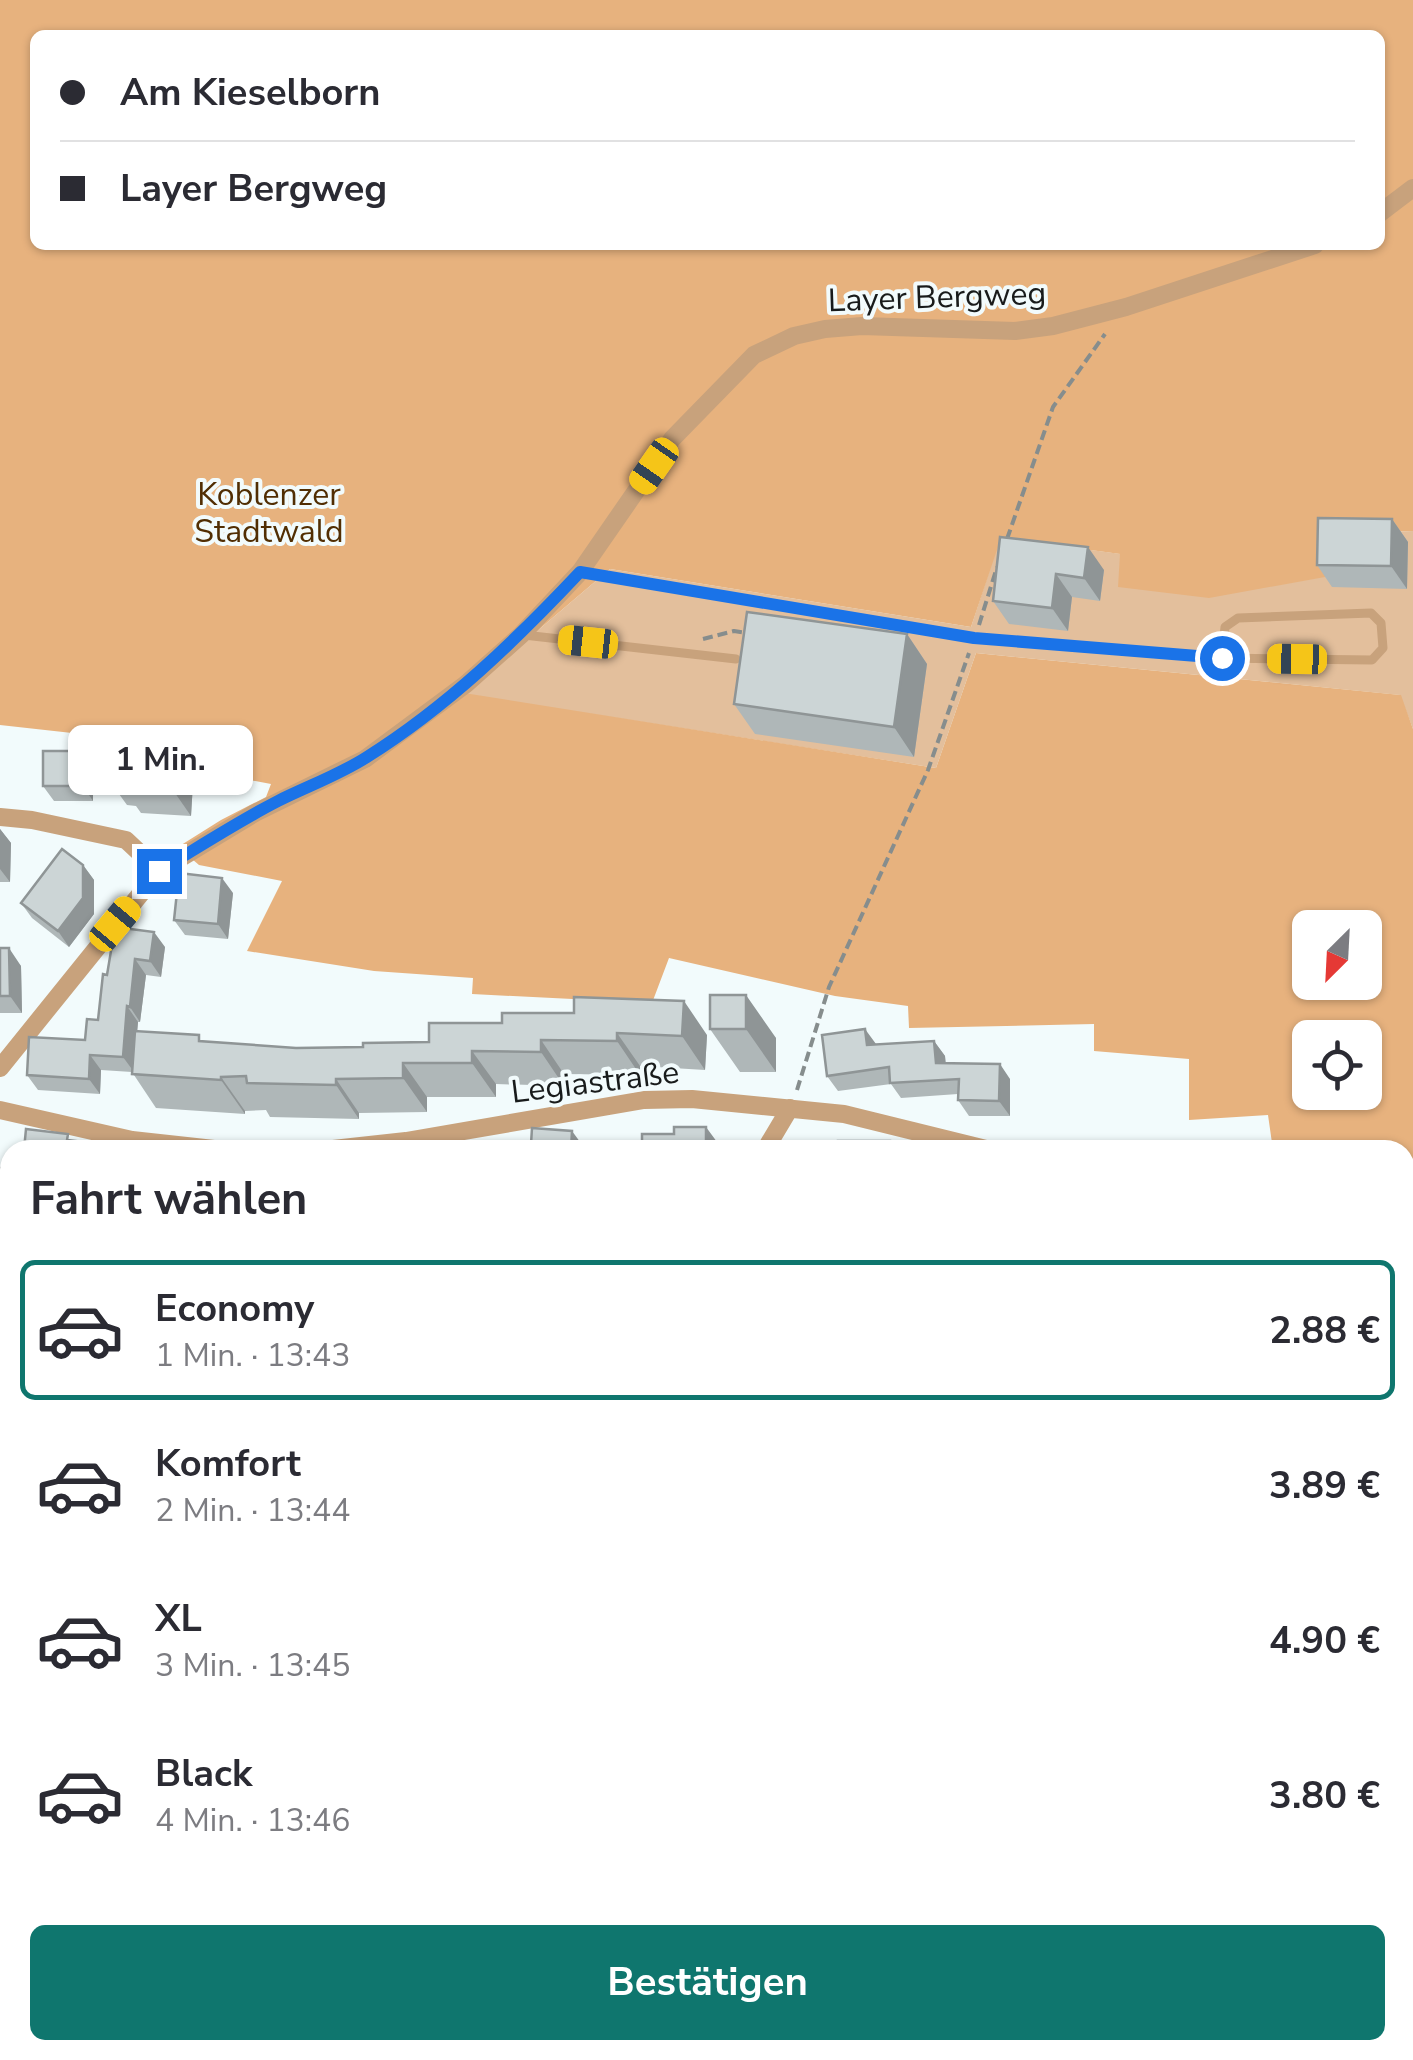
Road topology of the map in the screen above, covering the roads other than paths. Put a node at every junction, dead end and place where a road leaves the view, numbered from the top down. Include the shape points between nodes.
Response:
1 (1413, 188) edge
2 (1385, 210) edge
3 (1300, 250) edge
4 (580, 572) junction
5 (521, 635) junction
6 (1222, 658) junction
7 (736, 659) edge
8 (0, 817) edge
9 (159, 871) junction
10 (0, 1068) edge
11 (790, 1108) junction
12 (0, 1111) edge
13 (132, 1140) edge
14 (412, 1140) edge
15 (771, 1140) edge
16 (953, 1140) edge

1 - 2 street
3 - 4 street, Layer Bergweg via 1052,326 862,326 770,346 737,370 672,439
4 - 5 street, Layer Bergweg
4 - 6 lane via 974,638
5 - 7 lane
5 - 9 street, Layer Bergweg via 366,758
6 - 6 lane via 1372,660 1383,648 1381,622 1371,613 1238,618 1224,626
8 - 9 street via 126,840
9 - 10 street, Layer Bergweg
11 - 14 street, Legiastraße via 644,1100
11 - 15 street
11 - 16 street, Legiastraße
12 - 13 street

